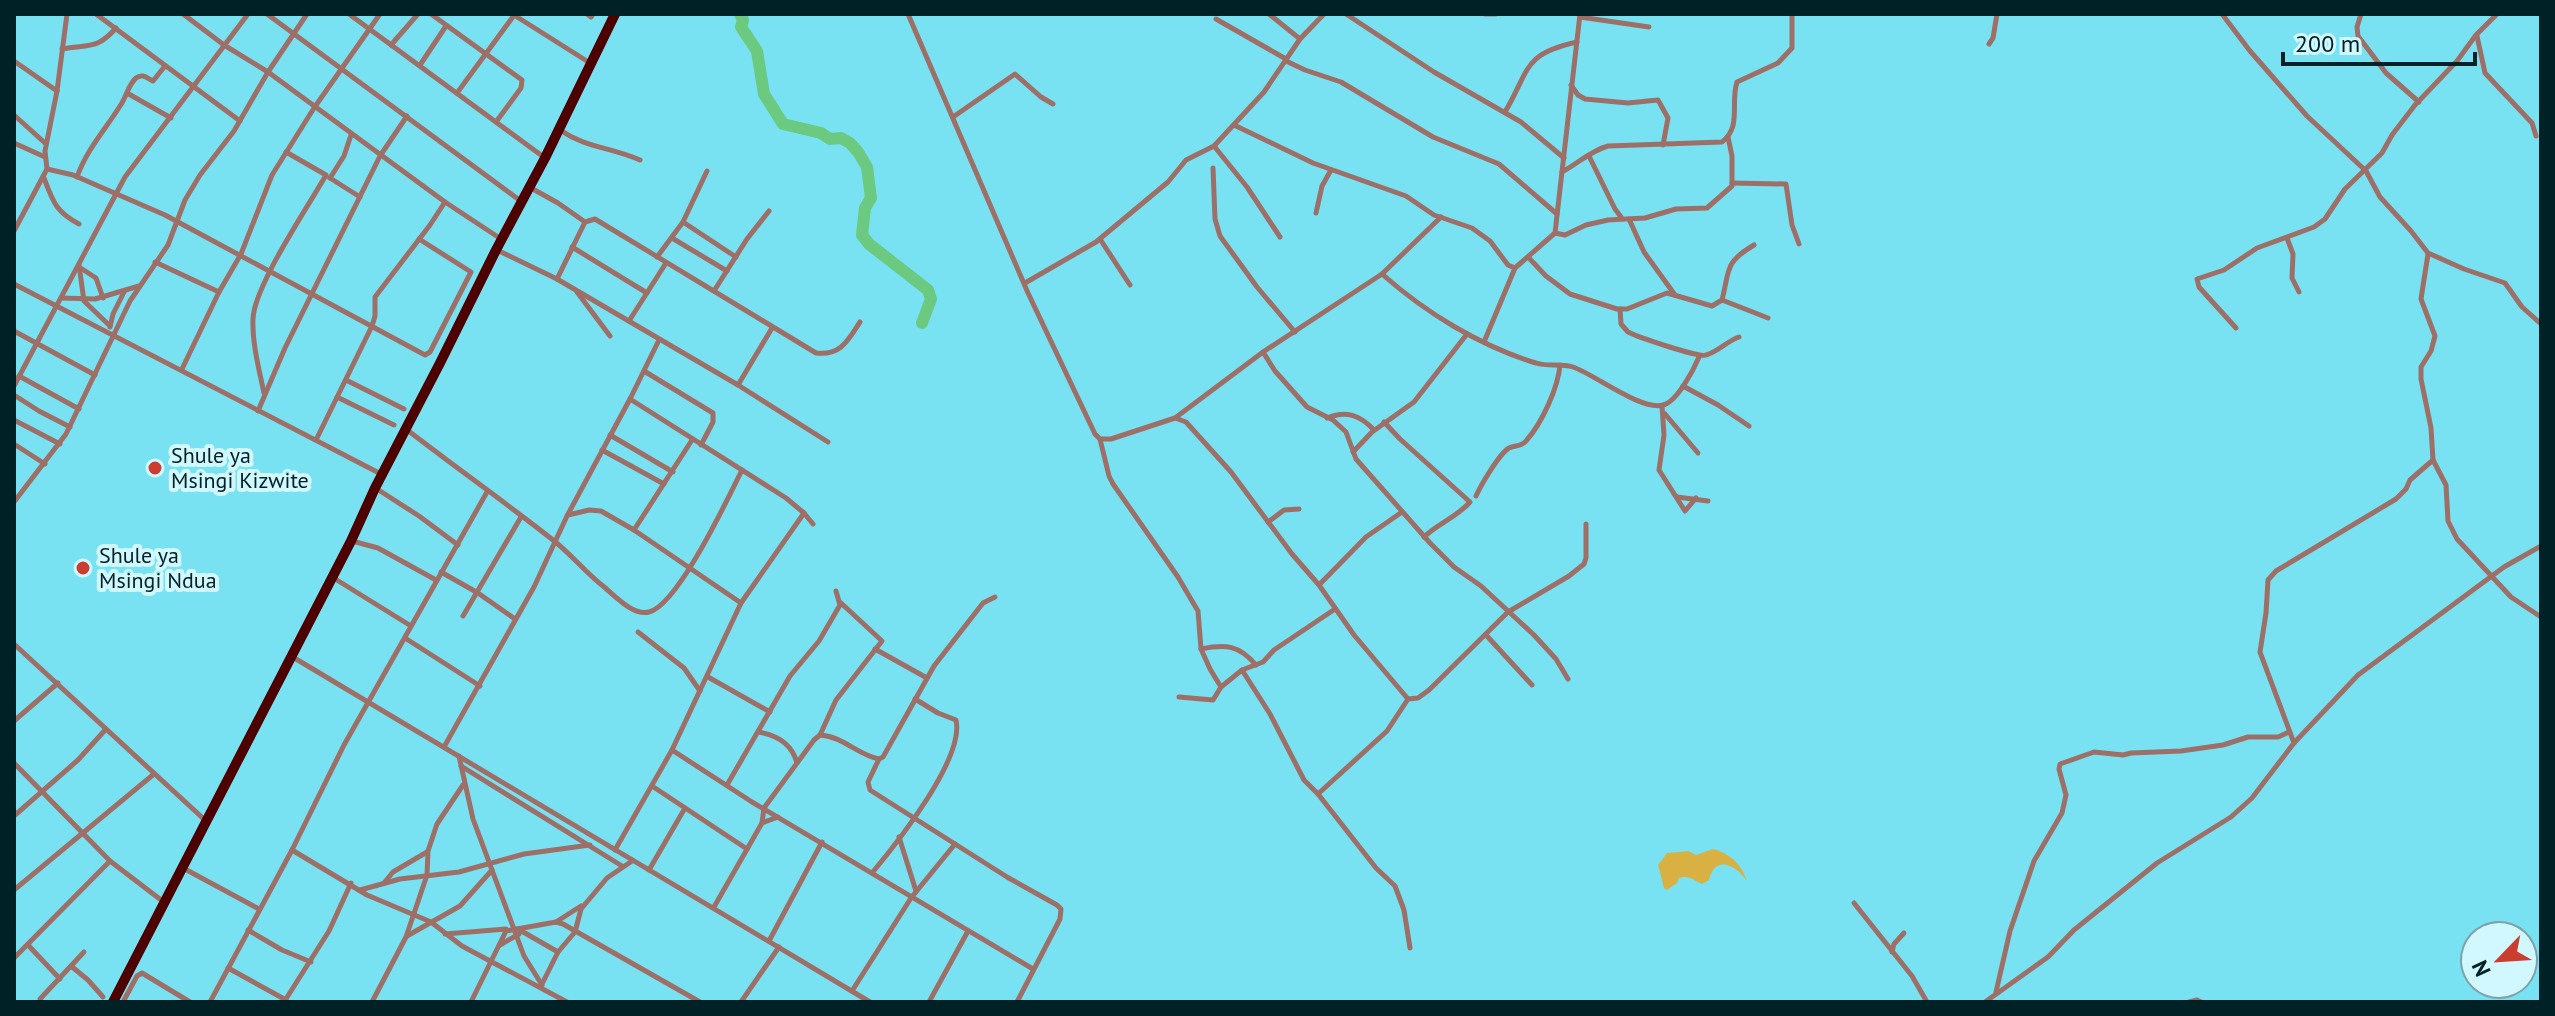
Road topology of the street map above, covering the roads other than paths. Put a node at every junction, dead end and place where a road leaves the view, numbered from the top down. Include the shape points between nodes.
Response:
1 (67, 14) edge
2 (96, 14) edge
3 (184, 14) edge
4 (248, 14) edge
5 (267, 14) edge
6 (307, 14) edge
7 (349, 14) edge
8 (380, 14) edge
9 (418, 14) edge
10 (431, 14) edge
11 (514, 14) edge
12 (587, 14) edge
13 (593, 14) edge
14 (615, 14) edge
15 (908, 14) edge
16 (1269, 14) edge
17 (1324, 14) edge
18 (1346, 14) edge
19 (1485, 14) edge
20 (1496, 14) edge
21 (1792, 14) edge
22 (1997, 14) edge
23 (2222, 14) edge
24 (2361, 14) edge
25 (2497, 14) edge
26 (1580, 16) edge
27 (1216, 19) dead end
28 (446, 26) junction
29 (1649, 27) dead end
30 (116, 28) junction
31 (369, 28) junction
32 (294, 33) junction
33 (2476, 35) junction
34 (1300, 39) junction
35 (1577, 42) junction
36 (1989, 44) dead end
37 (224, 45) junction
38 (391, 45) junction
39 (62, 49) junction
40 (484, 54) junction
41 (1286, 60) junction
42 (14, 61) edge
43 (591, 63) junction
44 (419, 65) junction
45 (20, 66) junction
46 (165, 66) junction
47 (341, 68) junction
48 (14, 70) edge
49 (268, 72) junction
50 (1571, 85) junction
51 (194, 87) junction
52 (57, 91) junction
53 (127, 93) junction
54 (457, 93) junction
55 (2419, 102) junction
56 (1053, 104) dead end
57 (314, 108) junction
58 (1505, 112) junction
59 (14, 115) edge
60 (407, 116) junction
61 (953, 117) junction
62 (171, 118) junction
63 (240, 121) junction
64 (496, 122) junction
65 (1234, 125) junction
66 (560, 129) junction
67 (351, 135) junction
68 (2536, 136) dead end
69 (1728, 137) junction
70 (14, 143) edge
71 (46, 144) junction
72 (1663, 145) junction
73 (1214, 146) junction
74 (286, 152) junction
75 (380, 156) junction
76 (1589, 156) junction
77 (45, 157) junction
78 (545, 158) junction
79 (1564, 158) junction
80 (640, 160) dead end
81 (1213, 168) dead end
82 (47, 169) junction
83 (1331, 170) junction
84 (707, 171) dead end
85 (2366, 171) junction
86 (1562, 172) junction
87 (43, 177) junction
88 (77, 177) junction
89 (328, 177) junction
90 (1732, 183) junction
91 (530, 187) junction
92 (115, 195) junction
93 (360, 197) junction
94 (445, 202) junction
95 (522, 202) junction
96 (769, 211) dead end
97 (1316, 213) dead end
98 (1558, 215) junction
99 (1441, 217) junction
100 (1625, 219) junction
101 (177, 222) junction
102 (585, 222) junction
103 (683, 222) junction
104 (79, 224) dead end
105 (14, 231) edge
106 (1555, 233) junction
107 (1280, 237) dead end
108 (672, 238) junction
109 (2287, 238) junction
110 (419, 239) junction
111 (502, 239) junction
112 (1100, 239) junction
113 (1799, 244) dead end
114 (1754, 245) dead end
115 (572, 247) junction
116 (496, 250) junction
117 (2428, 253) junction
118 (241, 254) junction
119 (657, 257) junction
120 (736, 257) junction
121 (1528, 257) junction
122 (155, 262) junction
123 (666, 263) junction
124 (79, 265) junction
125 (1515, 268) junction
126 (727, 271) junction
127 (270, 272) junction
128 (1382, 274) junction
129 (557, 279) junction
130 (1025, 283) junction
131 (14, 284) edge
132 (1130, 285) dead end
133 (140, 286) junction
134 (575, 289) junction
135 (714, 291) junction
136 (124, 292) junction
137 (219, 292) junction
138 (312, 292) junction
139 (2299, 292) dead end
140 (647, 293) junction
141 (1676, 296) junction
142 (61, 298) junction
143 (103, 298) junction
144 (1722, 300) junction
145 (84, 301) junction
146 (57, 305) junction
147 (1620, 309) junction
148 (1768, 318) dead end
149 (629, 321) junction
150 (860, 322) dead end
151 (2541, 324) edge
152 (372, 326) junction
153 (772, 328) junction
154 (2236, 328) dead end
155 (14, 331) edge
156 (111, 331) junction
157 (1295, 332) junction
158 (1467, 334) junction
159 (610, 336) dead end
160 (1739, 337) dead end
161 (659, 340) junction
162 (1484, 342) junction
163 (36, 343) junction
164 (1263, 352) junction
165 (1699, 357) junction
166 (1560, 365) junction
167 (182, 369) junction
168 (644, 371) junction
169 (95, 375) junction
170 (19, 376) junction
171 (346, 380) junction
172 (738, 385) junction
173 (14, 386) edge
174 (1683, 386) junction
175 (14, 395) edge
176 (265, 395) junction
177 (337, 397) junction
178 (630, 399) junction
179 (1662, 406) junction
180 (79, 409) junction
181 (404, 409) dead end
182 (258, 411) junction
183 (1664, 414) junction
184 (1175, 418) junction
185 (1327, 418) junction
186 (14, 420) edge
187 (1384, 422) junction
188 (394, 425) dead end
189 (1749, 426) dead end
190 (70, 427) junction
191 (406, 429) junction
192 (1374, 430) junction
193 (610, 435) junction
194 (1100, 439) junction
195 (316, 440) junction
196 (692, 440) junction
197 (828, 442) dead end
198 (14, 444) edge
199 (60, 444) junction
200 (701, 445) junction
201 (602, 450) junction
202 (1353, 453) junction
203 (1698, 453) dead end
204 (2433, 460) junction
205 (45, 464) junction
206 (742, 470) junction
207 (673, 472) junction
208 (381, 475) junction
209 (664, 484) junction
210 (375, 488) junction
211 (487, 492) junction
212 (1476, 496) dead end
213 (1677, 497) junction
214 (1696, 498) junction
215 (1708, 501) dead end
216 (14, 502) edge
217 (1299, 509) dead end
218 (1403, 512) junction
219 (804, 513) junction
220 (567, 516) junction
221 (521, 517) junction
222 (1268, 522) junction
223 (813, 524) dead end
224 (1586, 524) dead end
225 (634, 530) junction
226 (1424, 537) junction
227 (351, 541) junction
228 (555, 541) junction
229 (458, 545) junction
230 (2541, 546) edge
231 (689, 567) junction
232 (441, 572) junction
233 (2494, 576) junction
234 (331, 577) junction
235 (437, 580) junction
236 (1319, 585) junction
237 (836, 591) dead end
238 (478, 593) junction
239 (995, 597) dead end
240 (741, 603) junction
241 (841, 603) junction
242 (1335, 609) junction
243 (1508, 612) junction
244 (463, 616) dead end
245 (2541, 617) edge
246 (515, 619) junction
247 (411, 626) junction
248 (638, 632) dead end
249 (1486, 635) junction
250 (405, 638) junction
251 (14, 644) edge
252 (875, 649) junction
253 (1201, 649) junction
254 (291, 656) junction
255 (1256, 665) junction
256 (1242, 670) junction
257 (708, 677) junction
258 (927, 678) junction
259 (1568, 679) dead end
260 (58, 683) junction
261 (1532, 685) dead end
262 (480, 686) junction
263 (1221, 687) junction
264 (700, 691) junction
265 (1179, 697) dead end
266 (915, 699) junction
267 (1408, 699) junction
268 (368, 701) junction
269 (770, 712) junction
270 (14, 721) edge
271 (106, 729) junction
272 (758, 732) junction
273 (2289, 732) junction
274 (820, 735) junction
275 (2294, 743) junction
276 (444, 747) junction
277 (672, 750) junction
278 (459, 756) junction
279 (879, 759) junction
280 (14, 763) edge
281 (797, 764) junction
282 (461, 766) junction
283 (154, 774) junction
284 (464, 784) junction
285 (727, 785) junction
286 (652, 786) junction
287 (42, 793) junction
288 (1318, 794) junction
289 (685, 808) junction
290 (764, 808) junction
291 (14, 816) edge
292 (778, 817) junction
293 (913, 818) junction
294 (207, 822) junction
295 (762, 823) junction
296 (83, 833) junction
297 (899, 836) junction
298 (822, 842) junction
299 (955, 844) junction
300 (590, 845) junction
301 (747, 849) junction
302 (292, 850) junction
303 (615, 850) junction
304 (428, 851) junction
305 (110, 861) junction
306 (632, 861) junction
307 (492, 865) junction
308 (622, 866) junction
309 (183, 868) junction
310 (649, 870) junction
311 (872, 873) junction
312 (427, 875) junction
313 (351, 883) junction
314 (383, 884) junction
315 (14, 890) edge
316 (359, 890) junction
317 (916, 891) junction
318 (911, 898) junction
319 (165, 903) junction
320 (586, 903) junction
321 (1854, 903) dead end
322 (714, 907) junction
323 (259, 909) junction
324 (415, 913) junction
325 (431, 922) junction
326 (556, 922) junction
327 (248, 930) junction
328 (516, 931) junction
329 (968, 931) junction
330 (575, 932) junction
331 (1904, 933) dead end
332 (445, 934) junction
333 (406, 937) junction
334 (769, 941) junction
335 (28, 945) junction
336 (497, 947) junction
337 (779, 947) junction
338 (1410, 948) dead end
339 (84, 952) dead end
340 (558, 952) junction
341 (1892, 953) junction
342 (14, 958) edge
343 (489, 960) junction
344 (526, 960) junction
345 (311, 962) junction
346 (71, 966) junction
347 (228, 968) junction
348 (1033, 969) junction
349 (60, 979) junction
350 (526, 979) junction
351 (541, 986) junction
352 (852, 991) junction
353 (1996, 993) junction
354 (40, 999) dead end
355 (108, 1000) edge
356 (285, 1001) edge
357 (564, 1001) edge
358 (123, 1002) edge
359 (190, 1002) edge
360 (210, 1002) edge
361 (372, 1002) edge
362 (471, 1002) edge
363 (700, 1002) edge
364 (741, 1002) edge
365 (870, 1002) edge
366 (929, 1002) edge
367 (1017, 1002) edge
368 (1927, 1002) edge
369 (1985, 1002) edge
370 (2189, 1002) edge
371 (2201, 1002) edge

1 - 39 street
2 - 30 street
3 - 37 street
4 - 37 street
5 - 32 street
6 - 32 street
7 - 31 street
8 - 31 street
9 - 38 street
10 - 28 street
11 - 40 street
11 - 43 street
12 - 13 street
14 - 43 highway
15 - 61 street
16 - 34 street
17 - 34 street
18 - 58 street
19 - 20 street
21 - 69 street via 1789,53 1736,84
22 - 36 street
23 - 85 street via 2307,116
24 - 55 street via 2358,36 2386,73
25 - 33 street
26 - 29 street
26 - 35 street
27 - 41 street
28 - 40 street
28 - 44 street
30 - 39 street via 97,44
30 - 46 street
31 - 38 street
31 - 47 street
32 - 47 street
32 - 49 street
33 - 55 street
33 - 68 street via 2485,73 2532,123
34 - 41 street
35 - 50 street
35 - 58 street via 1545,50 1526,68
37 - 49 street
37 - 51 street
38 - 44 street
39 - 52 street
40 - 54 street
40 - 64 street via 523,84
41 - 65 street
41 - 98 street via 1341,82 1433,137 1499,164
42 - 45 street
43 - 66 highway
44 - 54 street
45 - 48 street
45 - 52 street
46 - 51 street
46 - 53 street via 153,81 138,76
47 - 57 street
47 - 60 street
49 - 57 street
49 - 63 street
50 - 72 street via 1585,99 1658,100 1668,118
50 - 79 street
51 - 62 street
51 - 63 street
52 - 71 street
53 - 62 street
53 - 88 street
54 - 64 street
55 - 85 street
56 - 61 street via 1015,74
57 - 67 street
57 - 74 street
58 - 79 street
59 - 71 street
60 - 75 street
60 - 95 street
61 - 130 street
62 - 92 street
63 - 101 street via 200,175
64 - 78 street
65 - 73 street
65 - 83 street
66 - 78 highway
66 - 80 street via 579,142
67 - 75 street
67 - 89 street
69 - 72 street via 1718,143
69 - 90 street
70 - 77 street
71 - 77 street
72 - 76 street via 1608,146
73 - 107 street
73 - 112 street via 1186,160 1168,182
74 - 89 street
74 - 118 street
75 - 93 street
75 - 94 street
76 - 86 street
76 - 100 street
77 - 82 street
78 - 91 highway
79 - 86 street
81 - 157 street via 1220,236
82 - 87 street
82 - 88 street
83 - 97 street
83 - 99 street via 1406,196
84 - 103 street
85 - 109 street via 2345,189 2319,225
85 - 117 street via 2380,197
86 - 98 street
87 - 104 street via 61,214
87 - 105 street
88 - 92 street
89 - 93 street
89 - 127 street
90 - 100 street via 1707,208
90 - 113 street via 1786,184
91 - 95 highway
91 - 102 street
92 - 101 street
92 - 124 street
93 - 138 street
94 - 110 street
94 - 111 street
95 - 111 highway
96 - 120 street
98 - 106 street
99 - 125 street via 1484,235
99 - 128 street
100 - 106 street
100 - 141 street
101 - 118 street
101 - 122 street
102 - 115 street
102 - 119 street via 602,222
103 - 108 street
103 - 120 street
106 - 121 street
108 - 119 street
108 - 126 street
109 - 139 street
109 - 154 street via 2197,279
110 - 152 street via 375,297
110 - 152 street via 471,272 430,352 420,354
111 - 116 highway
112 - 130 street
112 - 132 street
114 - 144 street via 1734,257
115 - 129 street
115 - 140 street
116 - 129 street
116 - 191 highway
117 - 151 street via 2505,283
117 - 204 street via 2421,299 2435,339 2421,379
118 - 127 street
118 - 137 street
119 - 123 street
120 - 126 street
121 - 125 street
121 - 147 street via 1570,294
122 - 133 street
122 - 137 street
123 - 135 street
123 - 140 street
124 - 142 street
124 - 143 street via 96,278
124 - 145 street
125 - 162 street
126 - 135 street
127 - 138 street
127 - 176 street via 253,319
128 - 157 street
128 - 158 street
129 - 134 street
130 - 194 street
131 - 146 street
133 - 136 street
133 - 156 street
134 - 149 street
134 - 159 street
135 - 153 street
136 - 143 street
136 - 156 street
137 - 167 street
138 - 152 street
138 - 176 street
140 - 149 street
141 - 144 street via 1707,306
141 - 147 street via 1667,293
142 - 145 street
142 - 146 street
143 - 145 street
144 - 148 street
145 - 156 street
146 - 156 street
146 - 163 street
147 - 165 street via 1628,332
149 - 161 street
150 - 153 street via 843,347 826,354
152 - 171 street
153 - 172 street
155 - 163 street
156 - 167 street
156 - 169 street
157 - 164 street
158 - 162 street
158 - 187 street via 1414,402
160 - 165 street
161 - 168 street
161 - 172 street
162 - 166 street via 1540,364
163 - 169 street
163 - 170 street
164 - 184 street
164 - 185 street via 1307,407
165 - 174 street
166 - 179 street
166 - 212 street via 1557,384 1532,432 1505,452
167 - 182 street
168 - 178 street
168 - 200 street via 713,413
169 - 180 street
170 - 173 street
170 - 180 street
171 - 177 street
171 - 181 street
172 - 197 street
174 - 179 street
174 - 189 street
175 - 190 street
176 - 182 street
177 - 188 street
177 - 195 street
178 - 193 street
178 - 196 street
179 - 183 street
180 - 190 street
182 - 195 street
183 - 203 street
183 - 213 street via 1659,470
184 - 194 street
184 - 222 street via 1192,428
185 - 192 street via 1357,416
185 - 202 street via 1346,432
186 - 199 street
187 - 192 street
187 - 226 street via 1470,502
190 - 199 street
191 - 208 highway
191 - 211 street
192 - 202 street
193 - 201 street
193 - 207 street
194 - 253 street via 1113,484 1198,611
195 - 208 street
196 - 200 street
196 - 207 street
198 - 205 street
199 - 205 street
200 - 206 street
201 - 209 street
201 - 220 street
202 - 218 street
204 - 233 street via 2446,485 2451,529
204 - 273 street via 2396,499 2268,580 2260,652
205 - 216 street
206 - 219 street
206 - 231 street
207 - 209 street
208 - 210 highway
209 - 225 street
210 - 227 highway
210 - 229 street
211 - 221 street
211 - 229 street
213 - 214 street
213 - 214 street via 1685,511
214 - 215 street
217 - 222 street via 1284,510
218 - 226 street
218 - 236 street via 1366,537
219 - 223 street
219 - 240 street
220 - 225 street via 601,511
220 - 228 street
221 - 228 street
221 - 238 street
222 - 236 street
224 - 243 street via 1584,564
225 - 231 street
226 - 243 street
227 - 234 highway
227 - 235 street via 378,548
228 - 231 street via 634,611 658,608
228 - 246 street
229 - 232 street
230 - 233 street
231 - 240 street
232 - 235 street
232 - 238 street
233 - 245 street via 2511,597
233 - 275 street via 2358,675
234 - 247 street
234 - 254 highway
235 - 247 street
236 - 242 street
237 - 241 street
238 - 244 street
238 - 246 street
239 - 258 street via 983,603
240 - 257 street
241 - 252 street via 882,639
241 - 269 street
242 - 255 street
242 - 267 street
243 - 249 street
243 - 259 street via 1546,647
246 - 262 street
247 - 250 street
248 - 264 street via 684,668
249 - 261 street
249 - 267 street via 1429,690
250 - 262 street
250 - 268 street
251 - 260 street
252 - 258 street
252 - 274 street via 836,700
253 - 255 street via 1237,648
253 - 263 street
254 - 268 street
254 - 294 highway
255 - 256 street
256 - 263 street
256 - 288 street via 1304,780
257 - 264 street
257 - 269 street
258 - 266 street
260 - 270 street
260 - 271 street
262 - 276 street
263 - 265 street via 1209,701
264 - 277 street
266 - 279 street
266 - 293 street via 958,724 940,780
267 - 288 street via 1387,731
268 - 276 street
268 - 302 street
269 - 272 street
271 - 283 street
271 - 287 street
272 - 281 street via 780,739
272 - 285 street
273 - 275 street
273 - 353 street via 2181,751 2094,752 2060,764 2066,795 2062,813 2034,861
274 - 279 street
274 - 281 street
275 - 353 street via 2231,817 2157,863 2048,957
276 - 278 street
277 - 285 street
277 - 286 street
278 - 282 street
278 - 303 street
279 - 293 street via 868,782 870,790
280 - 287 street
281 - 290 street
282 - 284 street
282 - 300 street
283 - 294 street
283 - 296 street
284 - 304 street via 443,813
284 - 307 street
285 - 290 street
286 - 289 street
286 - 303 street
287 - 291 street
287 - 296 street
288 - 338 street via 1395,886
289 - 301 street
289 - 310 street
290 - 292 street
290 - 295 street
292 - 295 street
292 - 298 street
293 - 297 street
293 - 299 street
294 - 309 highway
295 - 301 street
296 - 305 street
296 - 315 street
297 - 311 street
297 - 317 street
298 - 311 street
298 - 334 street
299 - 317 street
299 - 348 street via 1061,909
300 - 307 street via 524,854
300 - 308 street
301 - 322 street
302 - 313 street
302 - 323 street
303 - 306 street
304 - 312 street
304 - 314 street
305 - 319 street
305 - 335 street
306 - 308 street
306 - 310 street
307 - 312 street
307 - 325 street via 460,906
307 - 328 street
308 - 320 street
309 - 319 highway
309 - 323 street
310 - 322 street
311 - 318 street
312 - 314 street
312 - 324 street
313 - 316 street
313 - 345 street
314 - 316 street
316 - 324 street
317 - 318 street
318 - 329 street
318 - 352 street
319 - 355 highway
320 - 326 street
320 - 330 street
321 - 341 street
322 - 334 street
323 - 327 street
324 - 325 street
324 - 333 street
325 - 332 street
325 - 333 street
326 - 328 street
326 - 330 street
327 - 345 street
327 - 347 street
328 - 332 street
328 - 336 street
328 - 336 street
328 - 340 street
328 - 344 street
329 - 348 street
329 - 366 street
330 - 340 street
330 - 363 street
331 - 341 street
332 - 343 street
333 - 361 street
334 - 337 street
335 - 342 street
335 - 349 street
336 - 343 street
337 - 352 street
337 - 364 street
339 - 346 street
340 - 351 street
341 - 368 street
343 - 350 street
343 - 362 street
344 - 350 street
344 - 351 street
345 - 356 street
346 - 349 street
346 - 355 street
347 - 356 street
347 - 360 street
348 - 367 street
349 - 354 street
350 - 351 street
351 - 357 street
352 - 365 street
353 - 369 street
358 - 359 street via 142,973
370 - 371 street

